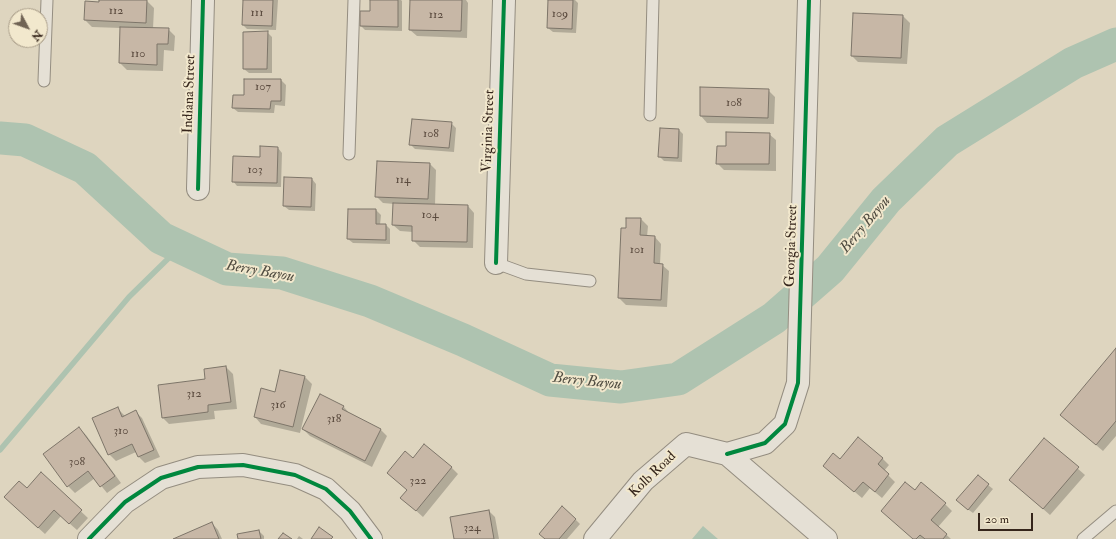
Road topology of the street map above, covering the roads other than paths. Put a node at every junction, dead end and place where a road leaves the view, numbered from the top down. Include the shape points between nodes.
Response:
1 (46, 0) edge
2 (204, 0) edge
3 (354, 0) edge
4 (504, 0) edge
5 (653, 0) edge
6 (809, 0) edge
7 (44, 81) dead end
8 (650, 115) dead end
9 (348, 154) dead end
10 (198, 189) dead end
11 (496, 263) joint
12 (590, 281) dead end
13 (727, 454) junction
14 (1116, 511) edge
15 (89, 539) edge
16 (371, 539) edge
17 (595, 539) edge
18 (826, 539) edge
19 (1083, 539) edge

1 - 7 lane
2 - 10 street, Indiana Street
3 - 9 lane
4 - 11 street, Virginia Street
5 - 8 lane
6 - 13 street, Georgia Street via 798,383 785,424 764,443
11 - 12 lane via 526,274
13 - 17 street, Kolb Road via 686,444 643,481
13 - 18 street
14 - 19 lane
15 - 16 street via 125,502 161,478 198,467 243,465 295,475 326,489 350,510

